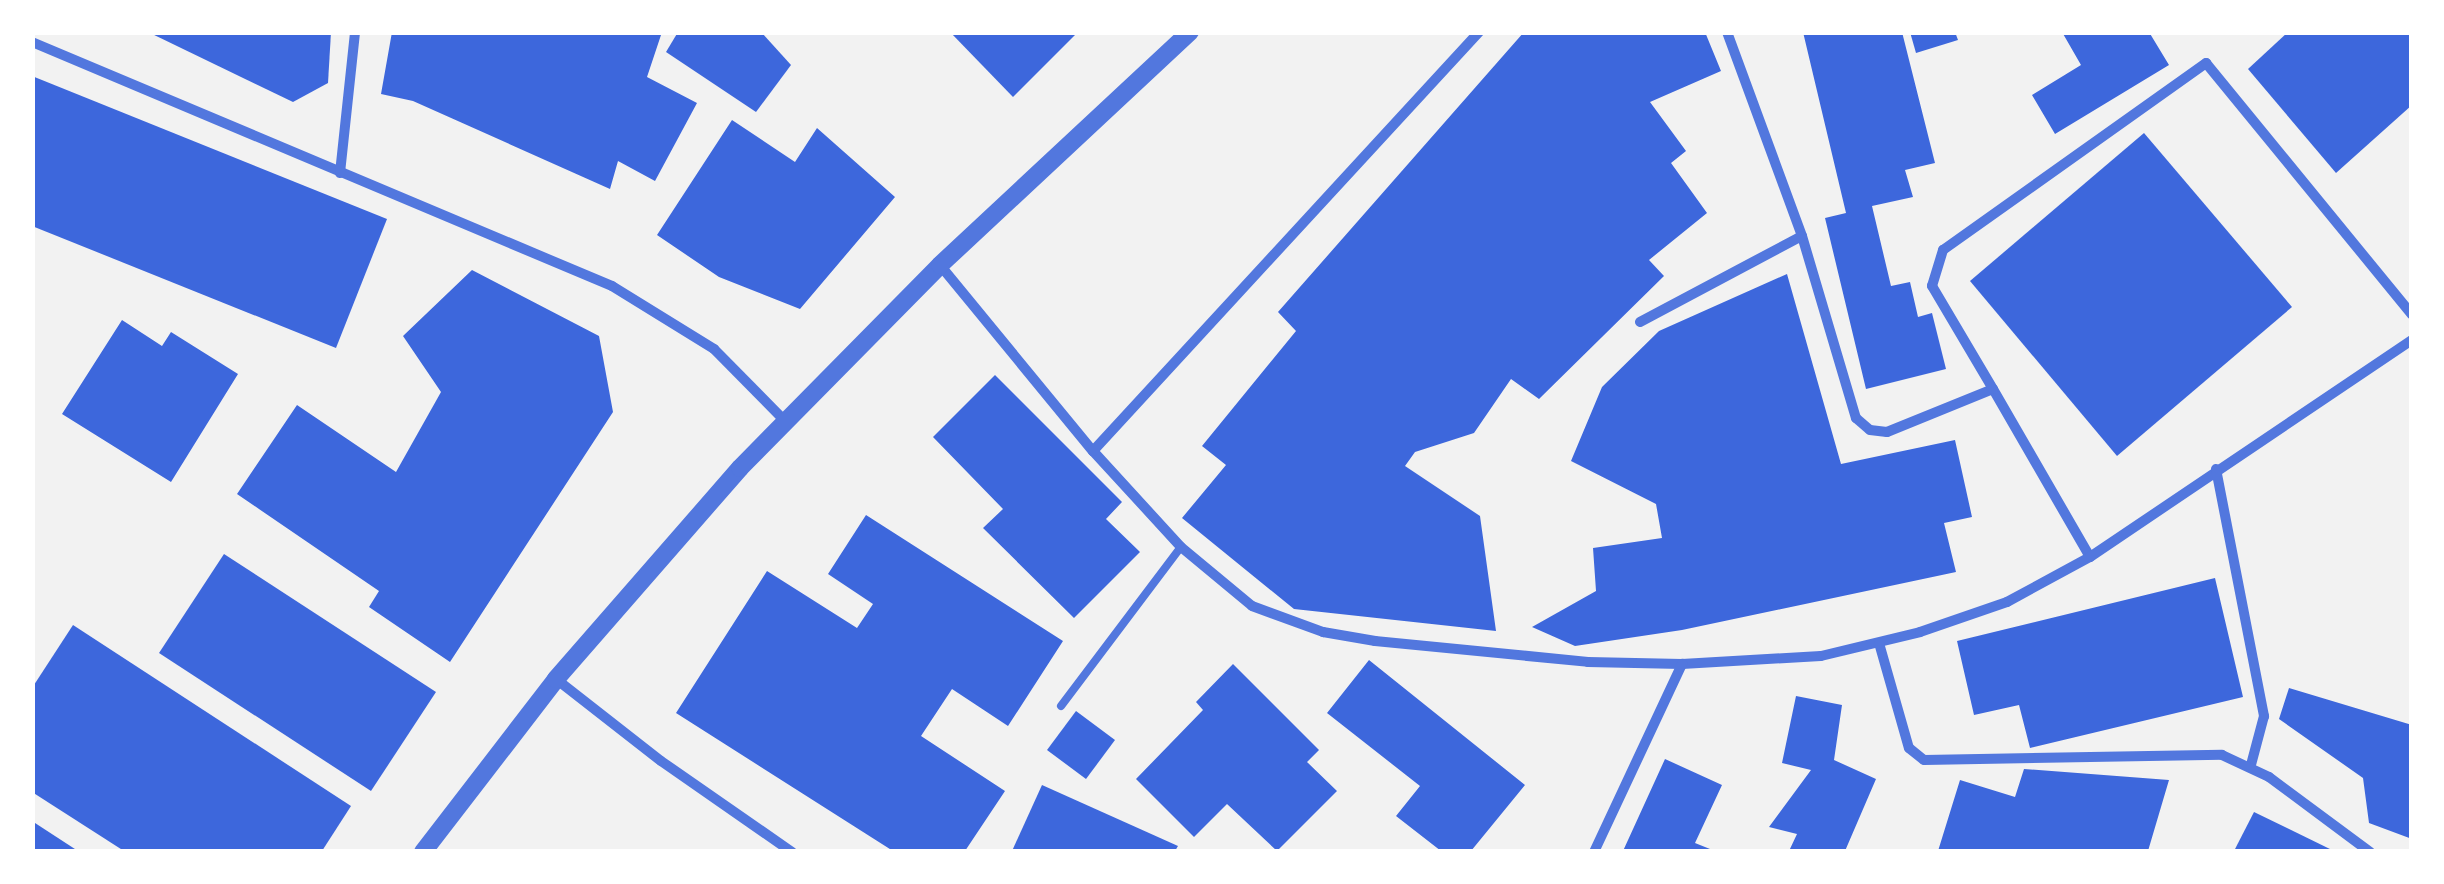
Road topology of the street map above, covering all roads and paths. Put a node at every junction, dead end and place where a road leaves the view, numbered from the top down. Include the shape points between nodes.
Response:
1 (355, 32) edge
2 (1190, 32) edge
3 (1479, 32) edge
4 (1727, 32) edge
5 (32, 42) edge
6 (340, 173) junction
7 (1802, 236) junction
8 (940, 265) junction
9 (2412, 315) edge
10 (1640, 322) dead end
11 (2412, 340) edge
12 (1993, 389) junction
13 (784, 420) junction
14 (1093, 451) junction
15 (2216, 468) junction
16 (1181, 547) junction
17 (2090, 557) junction
18 (1879, 642) junction
19 (1682, 664) junction
20 (556, 679) junction
21 (1061, 706) dead end
22 (2250, 765) junction
23 (423, 852) edge
24 (792, 852) edge
25 (1594, 852) edge
26 (2370, 852) edge

1 - 6 street
2 - 8 street
3 - 14 street
4 - 7 street
5 - 6 street
6 - 13 street via 612,286 659,312 714,349
7 - 10 street
7 - 12 street via 1856,418 1870,430 1887,432
8 - 13 street
8 - 14 street
9 - 12 street via 2206,63 1943,250 1932,286
11 - 15 street
12 - 17 street
13 - 20 street
14 - 16 street
15 - 17 street
15 - 22 street via 2264,716
16 - 19 street via 1252,606 1323,632 1438,649
16 - 21 lane
17 - 18 street via 2007,602
18 - 19 street via 1821,656
18 - 22 street via 1909,748 1924,760 2197,752
19 - 25 street
20 - 23 street
20 - 24 street
22 - 26 street

